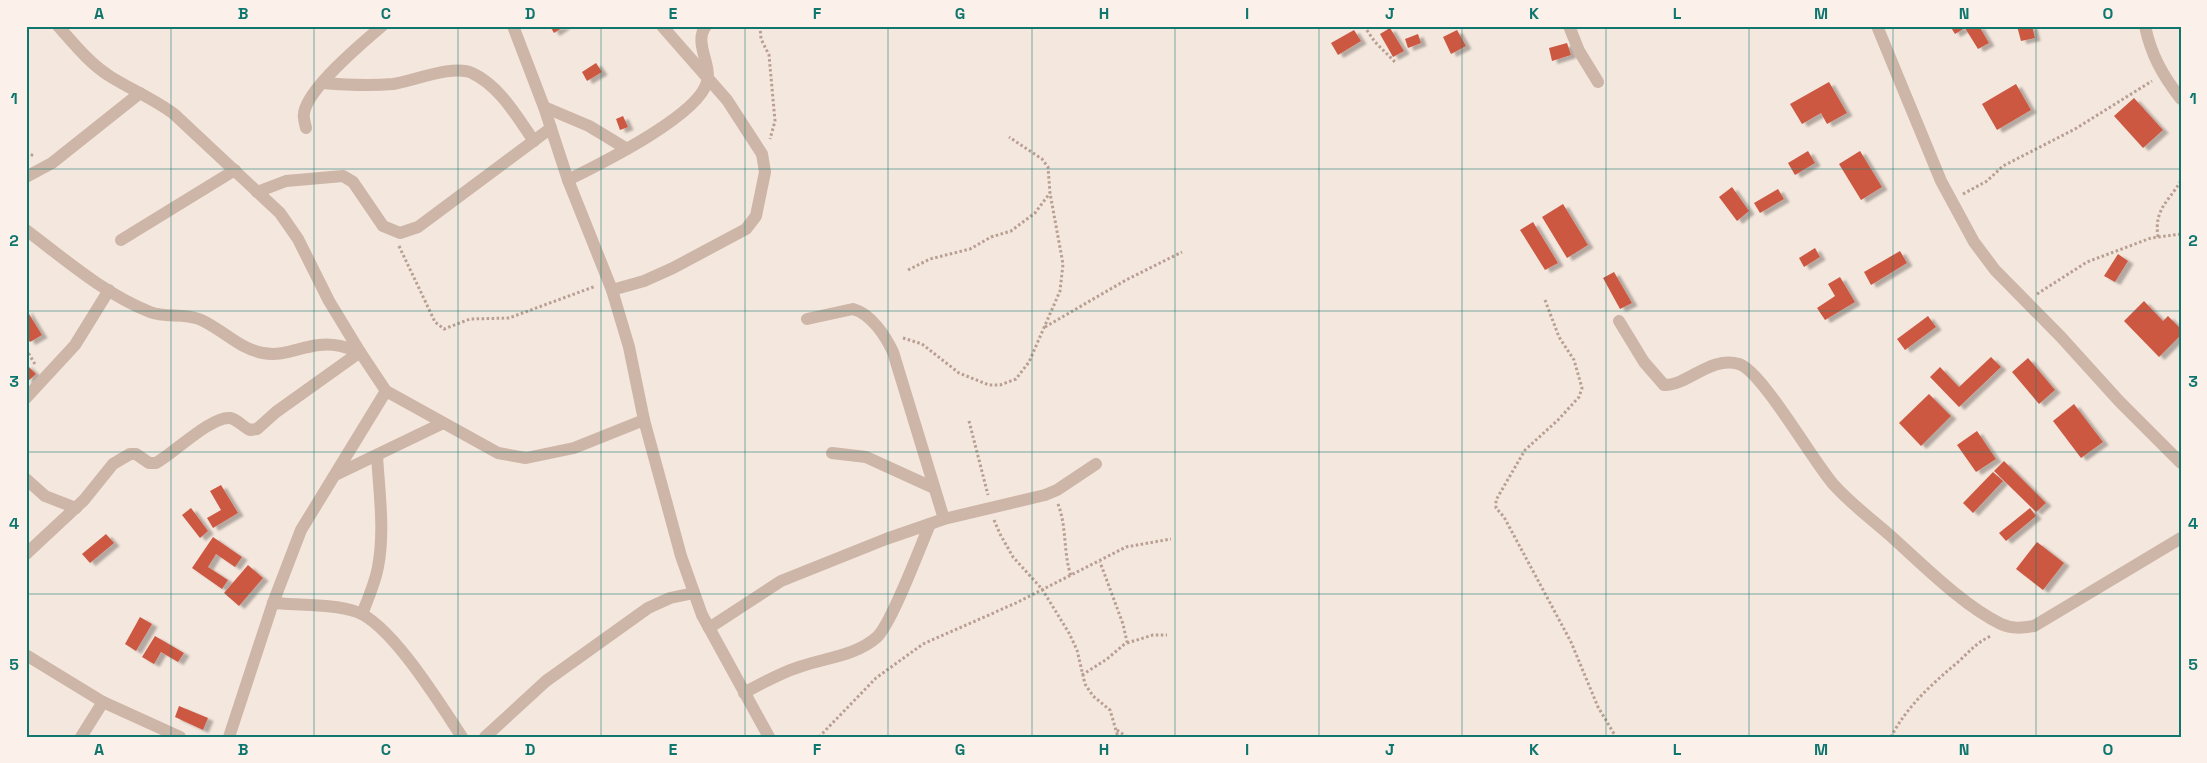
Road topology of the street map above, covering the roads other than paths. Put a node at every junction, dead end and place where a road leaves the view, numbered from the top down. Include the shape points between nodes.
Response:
1 (58, 26) edge
2 (382, 26) edge
3 (513, 26) edge
4 (662, 26) edge
5 (706, 26) edge
6 (1570, 26) edge
7 (1877, 26) edge
8 (2145, 26) edge
9 (708, 79) junction
10 (1598, 82) dead end
11 (323, 83) junction
12 (140, 93) junction
13 (2181, 99) edge
14 (544, 107) junction
15 (306, 128) dead end
16 (551, 128) junction
17 (534, 140) junction
18 (627, 149) junction
19 (235, 170) junction
20 (26, 177) edge
21 (568, 180) junction
22 (257, 192) junction
23 (26, 230) edge
24 (120, 240) dead end
25 (610, 285) junction
26 (109, 290) junction
27 (807, 319) dead end
28 (1620, 321) dead end
29 (360, 352) junction
30 (386, 391) junction
31 (26, 398) edge
32 (644, 420) junction
33 (443, 423) junction
34 (832, 453) dead end
35 (377, 455) junction
36 (2181, 462) edge
37 (1096, 464) dead end
38 (336, 475) junction
39 (26, 479) edge
40 (934, 488) junction
41 (76, 508) junction
42 (944, 519) junction
43 (930, 524) junction
44 (2181, 538) edge
45 (26, 554) edge
46 (694, 593) junction
47 (273, 603) junction
48 (362, 614) junction
49 (709, 628) junction
50 (26, 655) edge
51 (744, 693) junction
52 (103, 702) junction
53 (177, 735) edge
54 (81, 737) edge
55 (153, 737) edge
56 (229, 737) edge
57 (462, 737) edge
58 (485, 737) edge
59 (769, 737) edge

1 - 12 street via 89,61
2 - 11 street
3 - 14 street
4 - 9 street
5 - 9 street via 701,34
6 - 10 street via 1579,51
7 - 36 street via 1926,149 1983,256
8 - 13 street via 2153,57
9 - 18 street via 702,92 679,114
9 - 25 street via 727,100 764,159 765,172 757,212 750,226 673,268 644,281
11 - 15 street via 305,108
11 - 17 street via 348,86 391,84 468,71 495,90
12 - 19 street via 174,114
12 - 20 street via 52,163
14 - 16 street
14 - 18 street via 589,126
16 - 17 street
16 - 21 street
17 - 22 street via 418,227 400,233 383,226 353,182 342,176 286,181
18 - 21 street
19 - 22 street
19 - 24 street
21 - 25 street
22 - 29 street via 280,214 298,239 329,301
23 - 26 street via 80,273
25 - 32 street
26 - 29 street via 152,313 199,319 264,354 324,344
26 - 31 street via 75,345
27 - 40 street via 853,309 869,318 880,332 893,352
28 - 44 street via 1644,362 1664,385 1672,385 1694,373 1725,363 1739,364 1747,369 1769,394 1835,486 1969,602 2001,624 2020,629 2034,626
29 - 30 street
29 - 41 street via 257,429 250,430 233,418 224,418 156,464 136,454 124,457 109,468
30 - 33 street
30 - 38 street
32 - 33 street via 574,448 526,458 498,453
32 - 46 street
33 - 35 street
34 - 40 street via 866,457
35 - 38 street
35 - 48 street via 381,544 378,568
37 - 42 street via 1053,492
38 - 47 street via 301,530
39 - 41 street via 45,496
40 - 42 street
41 - 45 street
42 - 43 street
43 - 49 street via 781,581
43 - 51 street via 879,636 869,644 799,667
46 - 49 street
46 - 58 street via 670,598 648,608 546,681
47 - 48 street via 344,609
47 - 56 street
48 - 57 street via 374,621 424,679
49 - 51 street
50 - 52 street
51 - 59 street
52 - 53 street
52 - 54 street
53 - 55 street

